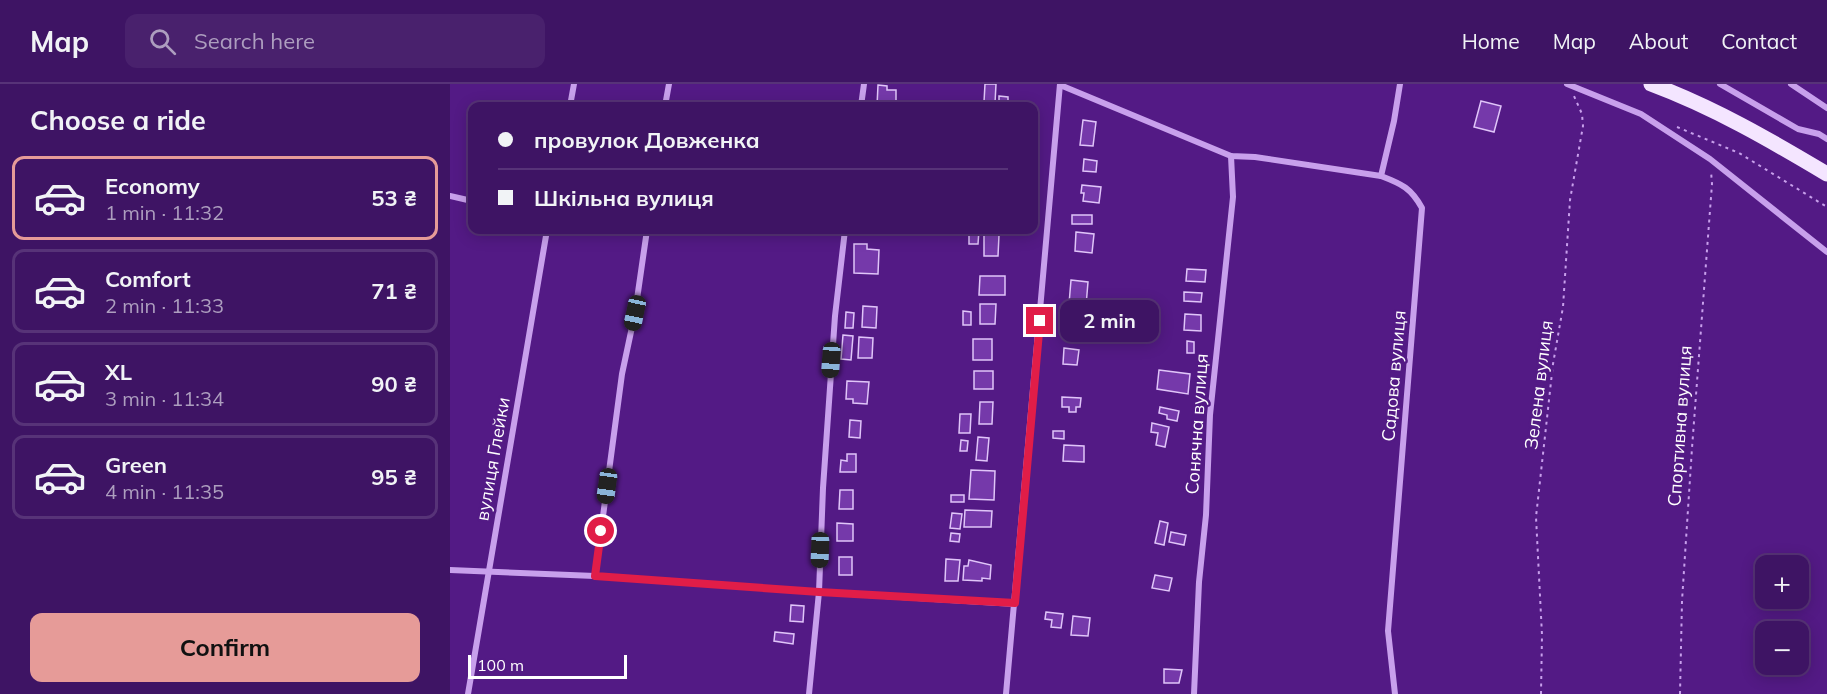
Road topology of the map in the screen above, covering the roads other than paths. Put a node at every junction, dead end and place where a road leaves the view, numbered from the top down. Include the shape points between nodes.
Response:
1 (574, 84) edge
2 (669, 84) edge
3 (864, 84) edge
4 (1400, 84) edge
5 (1568, 84) edge
6 (1651, 84) edge
7 (1720, 84) edge
8 (1791, 84) edge
9 (1060, 85) edge
10 (571, 102) edge
11 (666, 102) edge
12 (862, 102) edge
13 (1827, 108) edge
14 (1827, 133) edge
15 (1819, 134) junction
16 (1827, 139) edge
17 (1231, 156) junction
18 (1827, 174) edge
19 (1381, 176) junction
20 (450, 196) edge
21 (468, 200) edge
22 (546, 234) edge
23 (646, 234) edge
24 (845, 234) edge
25 (1827, 252) edge
26 (450, 570) edge
27 (489, 572) junction
28 (595, 576) junction
29 (819, 592) junction
30 (1015, 603) junction
31 (468, 694) edge
32 (809, 694) edge
33 (1006, 694) edge
34 (1194, 694) edge
35 (1395, 694) edge

1 - 10 street
2 - 11 street
3 - 12 street
4 - 19 street
5 - 25 street via 1641,114 1710,159
6 - 18 main road via 1760,134
7 - 15 street via 1798,129
8 - 13 street
9 - 17 street, Садова вулиця
9 - 30 street
14 - 15 street
15 - 16 street
17 - 19 street, Садова вулиця
17 - 34 street, Сонячна вулиця via 1233,197 1210,415
19 - 35 street, Садова вулиця via 1414,193 1422,208 1388,631
20 - 21 street
22 - 27 street, вулиця Глейки
23 - 28 street via 622,374
24 - 29 street via 831,360
26 - 27 street
27 - 28 street
27 - 31 street, вулиця Глейки
28 - 29 street
29 - 30 street
29 - 32 street
30 - 33 street

